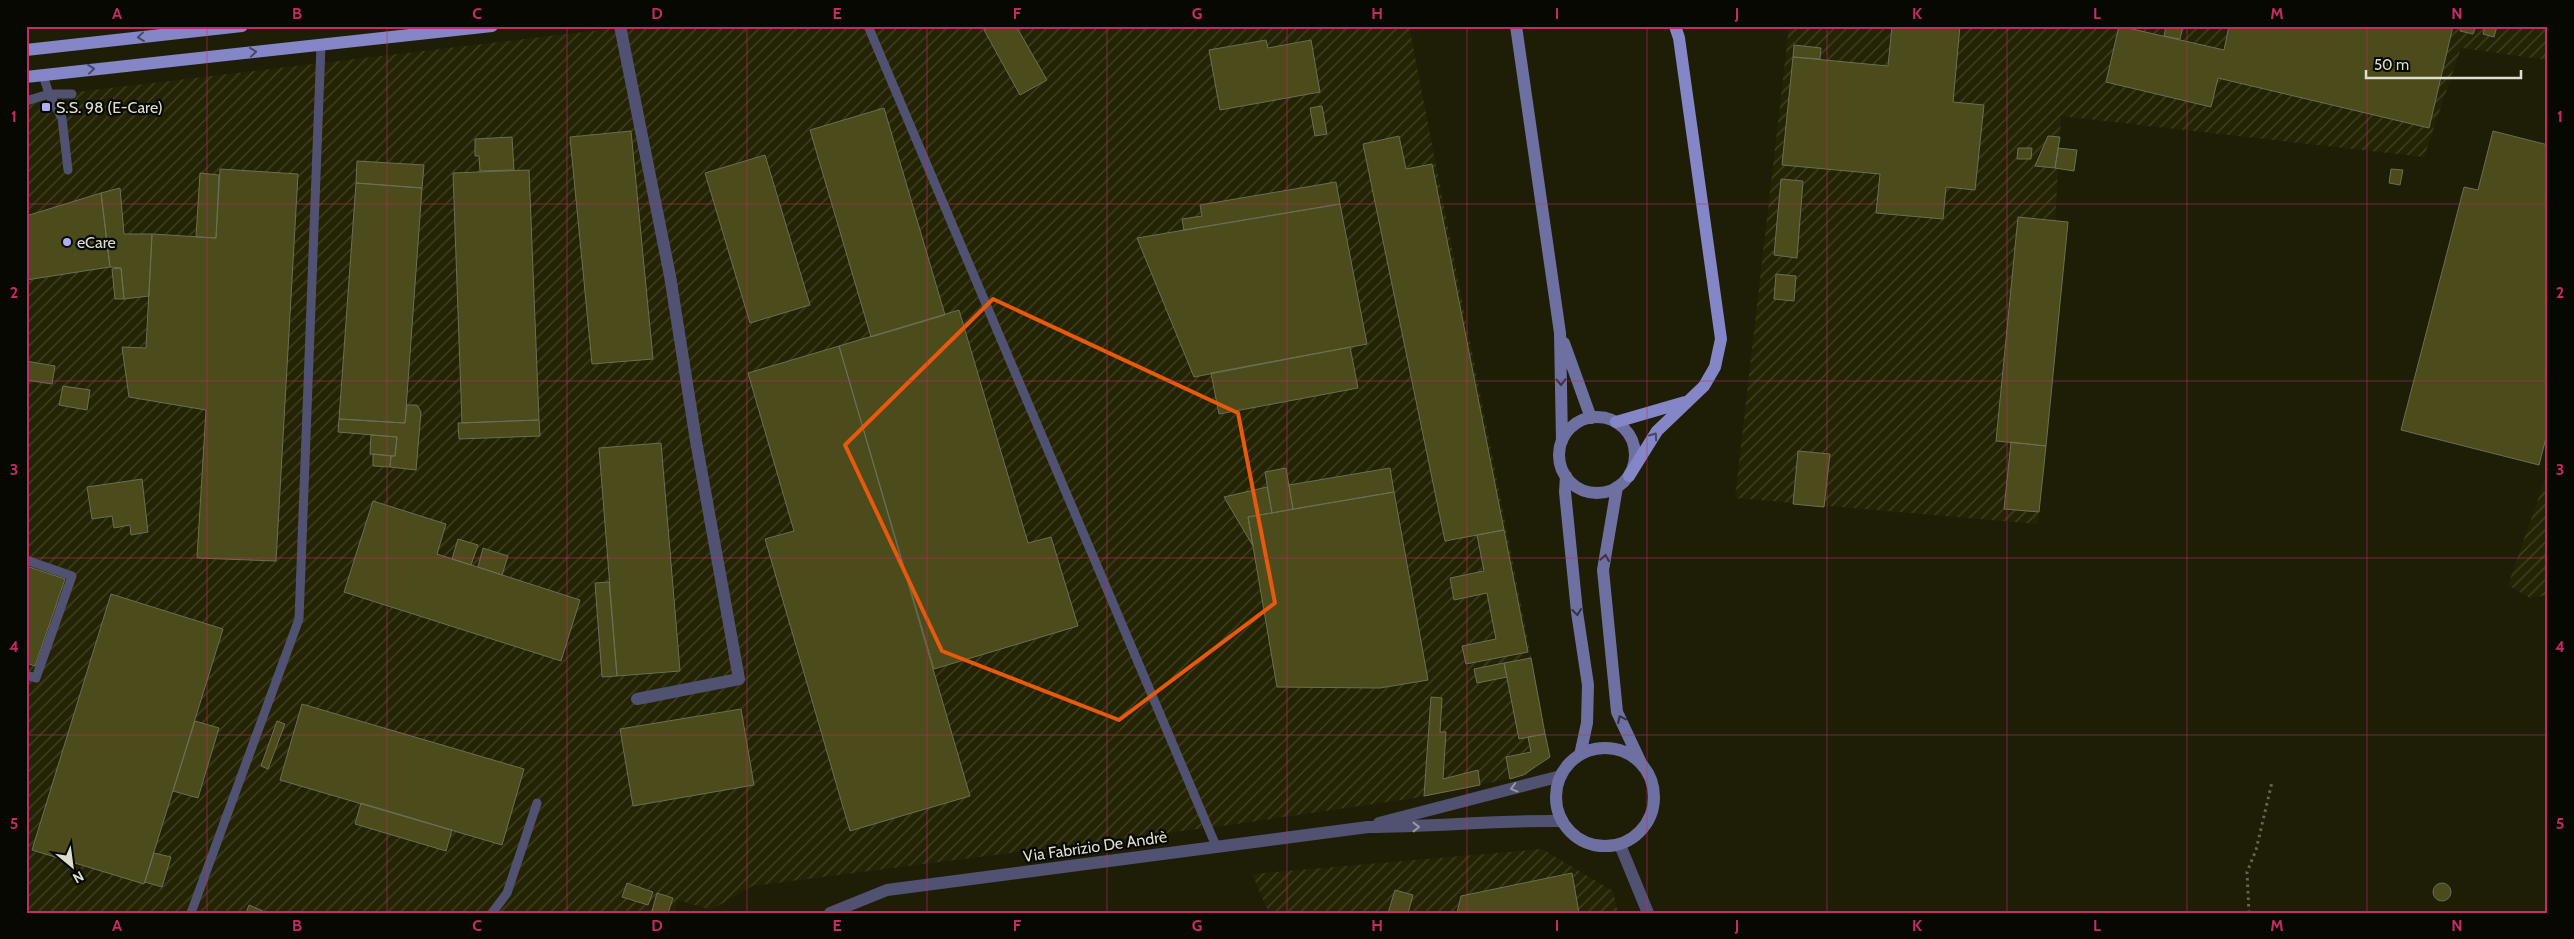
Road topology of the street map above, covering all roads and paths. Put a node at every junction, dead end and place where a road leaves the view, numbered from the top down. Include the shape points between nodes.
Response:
1 (242, 26) edge
2 (492, 26) edge
3 (620, 26) edge
4 (868, 26) edge
5 (1516, 26) edge
6 (1678, 30) edge
7 (321, 45) junction
8 (26, 50) edge
9 (42, 75) junction
10 (26, 77) edge
11 (49, 94) junction
12 (72, 94) dead end
13 (26, 101) edge
14 (68, 170) dead end
15 (1560, 333) junction
16 (1687, 401) junction
17 (1591, 418) junction
18 (1616, 422) junction
19 (1562, 441) junction
20 (1566, 476) junction
21 (1629, 476) junction
22 (1618, 487) junction
23 (26, 560) edge
24 (26, 675) edge
25 (637, 699) dead end
26 (1580, 755) junction
27 (1641, 763) junction
28 (1561, 776) junction
29 (2272, 782) dead end
30 (537, 804) dead end
31 (1562, 821) junction
32 (1368, 827) junction
33 (1620, 845) junction
34 (1216, 846) junction
35 (191, 913) edge
36 (492, 913) edge
37 (830, 913) edge
38 (1648, 913) edge
39 (2249, 913) edge

1 -> 8 main road
2 - 7 main road
3 - 25 street via 670,276 739,680
4 - 34 lane
5 - 15 main road
6 - 16 main road via 1721,339 1715,367 1704,386
9 -> 7 main road
7 - 35 lane via 299,619
9 - 10 main road
9 - 11 lane
11 - 12 lane
11 - 13 lane
11 - 14 lane via 62,118
15 - 17 main road
15 -> 19 main road
16 - 18 main road
21 -> 16 main road via 1657,431
17 - 18 main road
17 - 19 main road via 1579,422
18 - 21 main road via 1633,440 1636,452
19 - 20 main road via 1561,465
20 - 22 main road via 1574,485 1588,492 1608,492
20 -> 26 main road via 1577,612 1588,685 1587,723
21 - 22 main road
27 -> 22 main road via 1617,712 1603,570
23 - 24 lane via 72,576 36,678
26 - 27 main road via 1595,749 1612,748 1628,753
26 - 28 main road
27 - 33 main road via 1655,793 1654,810 1635,838
28 - 31 main road via 1556,799
28 -> 32 street
29 - 39 path via 2256,850 2247,872
30 - 36 lane via 507,893
32 -> 31 street via 1424,827 1507,820
31 - 33 main road via 1572,834 1586,843 1603,847
32 - 34 street, Via Fabrizio De Andrè
33 - 38 street
34 - 37 street, Via Fabrizio De Andrè via 887,890

